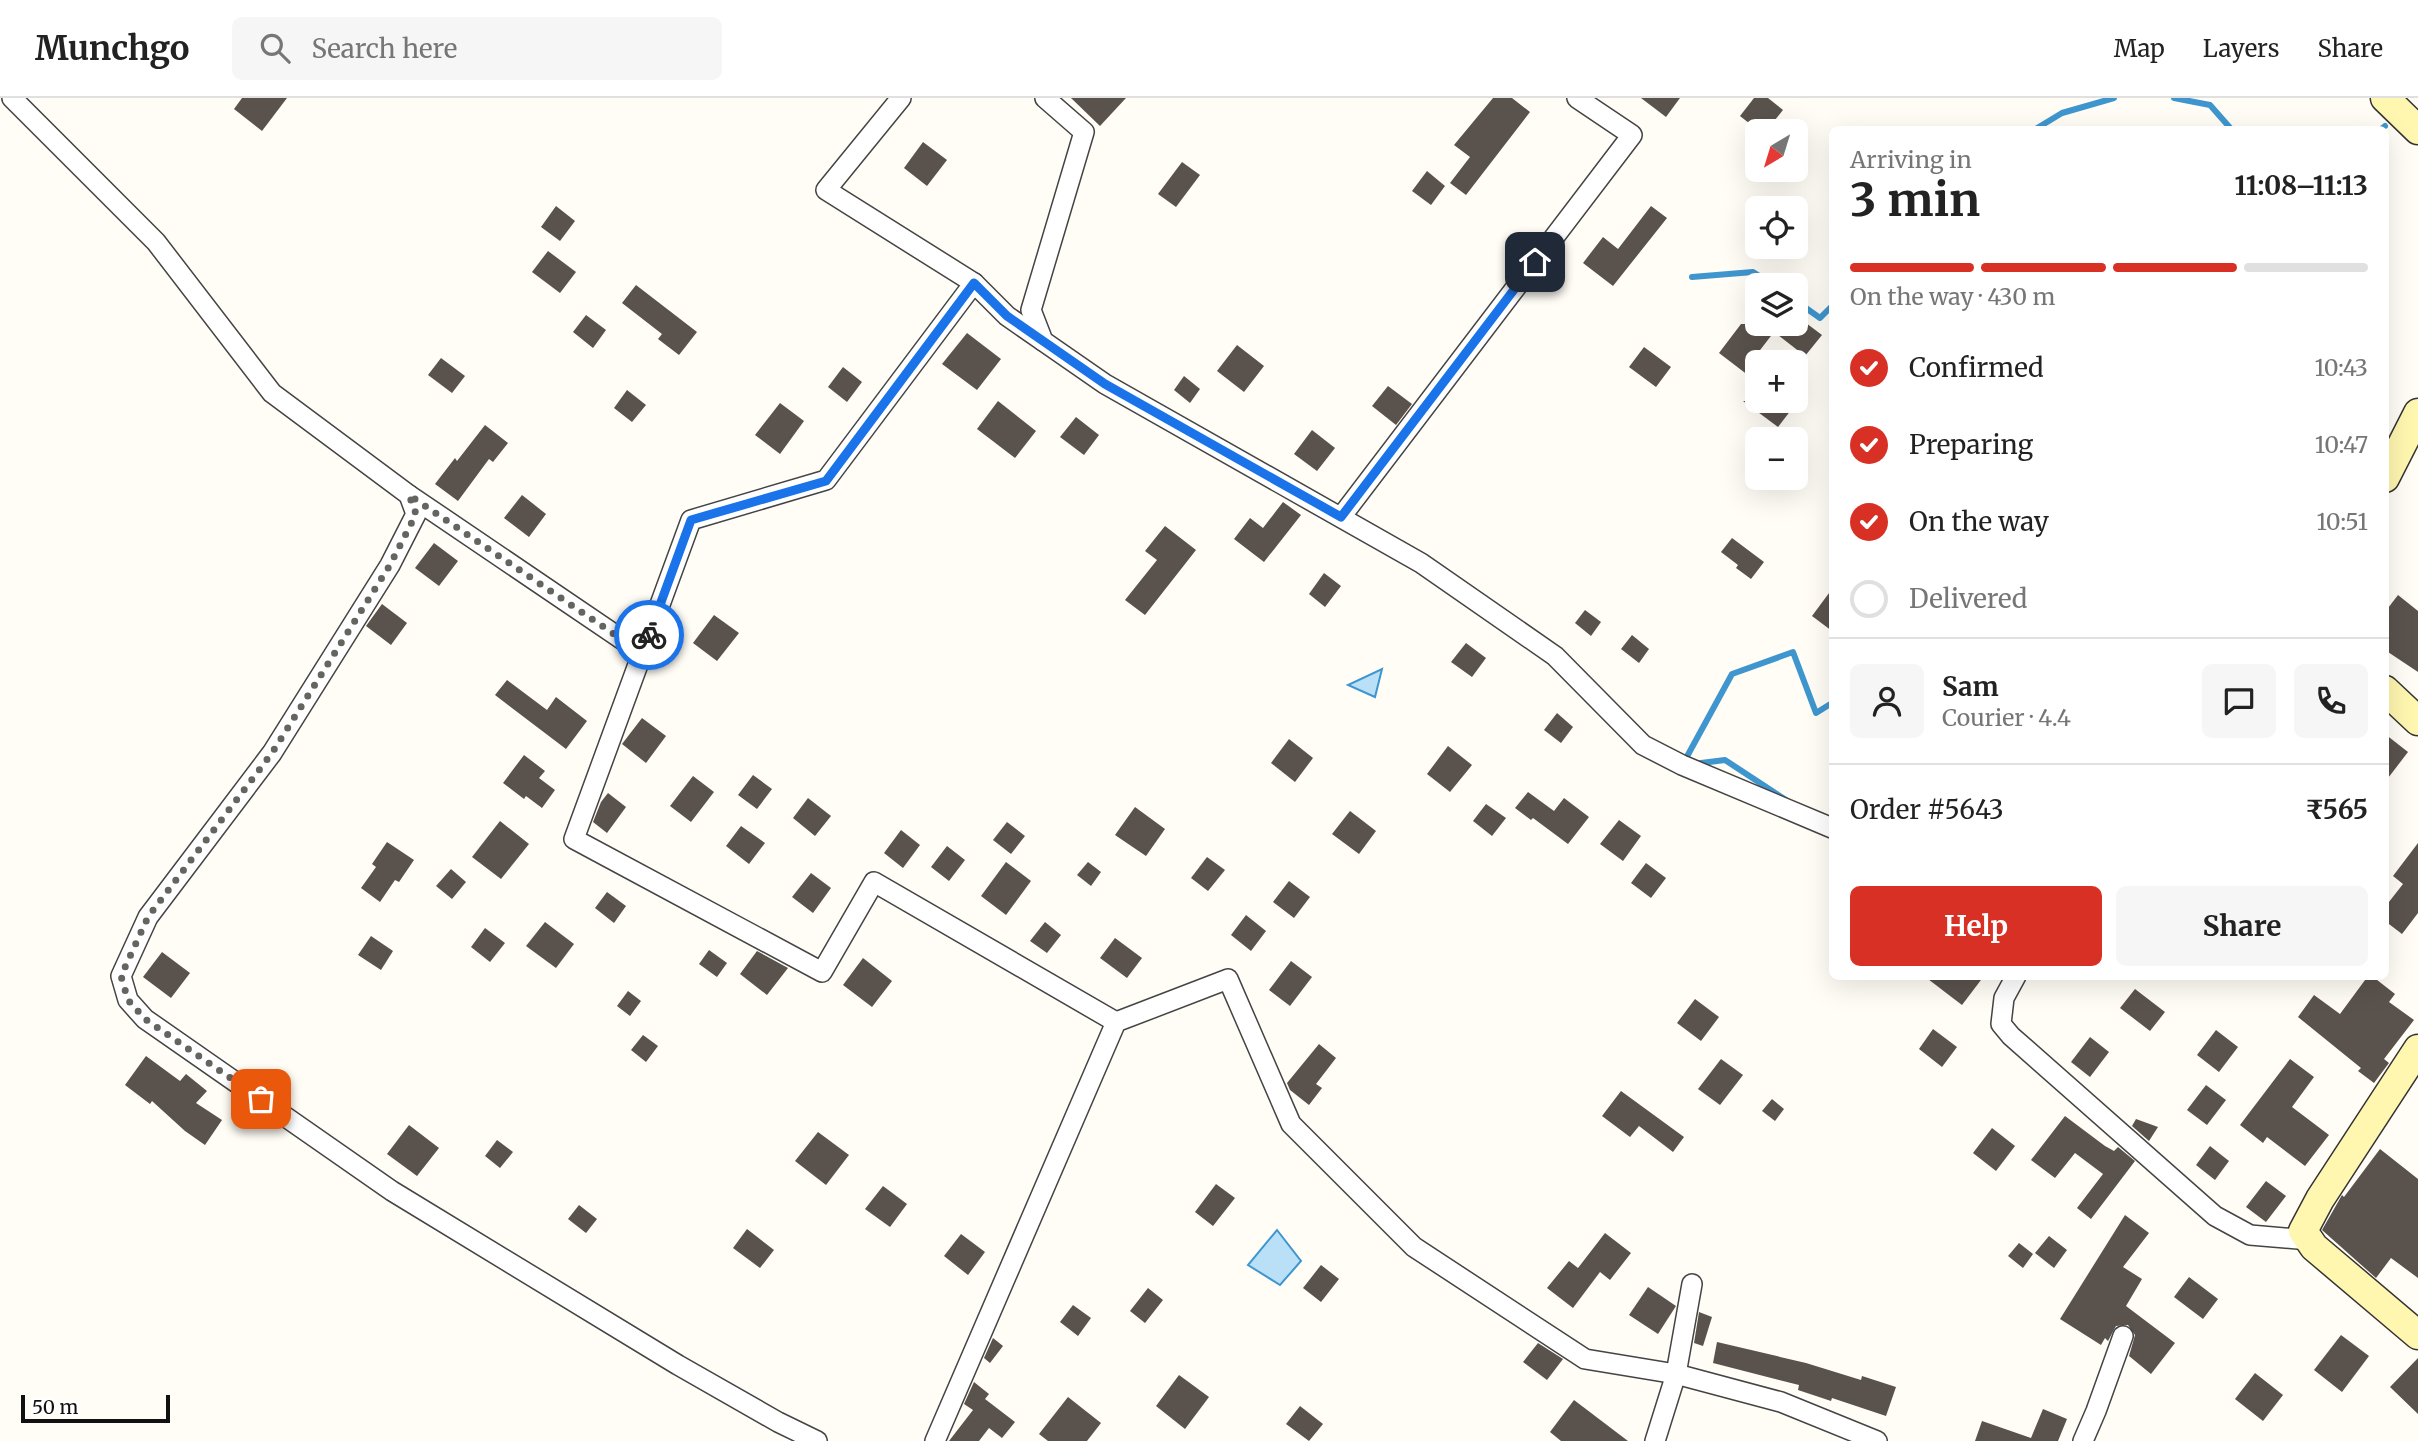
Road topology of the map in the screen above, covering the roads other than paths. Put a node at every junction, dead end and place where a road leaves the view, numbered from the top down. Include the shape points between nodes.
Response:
1 (12, 98) edge
2 (901, 98) edge
3 (1045, 98) edge
4 (1577, 98) edge
5 (2385, 98) edge
6 (2418, 130) edge
7 (974, 283) junction
8 (1042, 341) junction
9 (2418, 413) edge
10 (2389, 470) edge
11 (409, 495) junction
12 (1341, 517) junction
13 (642, 653) junction
14 (2389, 694) edge
15 (2418, 720) edge
16 (1829, 827) edge
17 (2014, 980) edge
18 (1116, 1022) junction
19 (2418, 1049) edge
20 (2309, 1240) junction
21 (1692, 1284) dead end
22 (2418, 1335) edge
23 (2123, 1336) dead end
24 (1676, 1374) junction
25 (817, 1441) edge
26 (935, 1441) edge
27 (1655, 1441) edge
28 (1877, 1441) edge
29 (2083, 1441) edge

1 - 11 street via 156,242 272,393
2 - 7 street via 826,190
3 - 8 street via 1084,132 1031,310
4 - 12 street via 1632,135
5 - 6 street
7 - 8 street via 1007,316
7 - 13 street via 826,481 691,520
8 - 12 street via 1105,384
9 - 10 street
11 - 13 street
11 - 25 street via 416,514 390,565 272,753 148,917 121,976 128,1000 145,1019 392,1191 678,1365
12 - 16 street via 1422,563 1555,656 1643,745
13 - 18 street via 574,839 822,972 874,882
14 - 15 street
17 - 20 street via 2004,998 2001,1024 2011,1036 2215,1216 2250,1235
18 - 24 street via 1228,979 1291,1124 1414,1247 1586,1359
18 - 26 street
19 - 20 street via 2320,1199 2303,1231
20 - 22 street
21 - 24 street
23 - 29 street
24 - 27 street
24 - 28 street via 1781,1402

